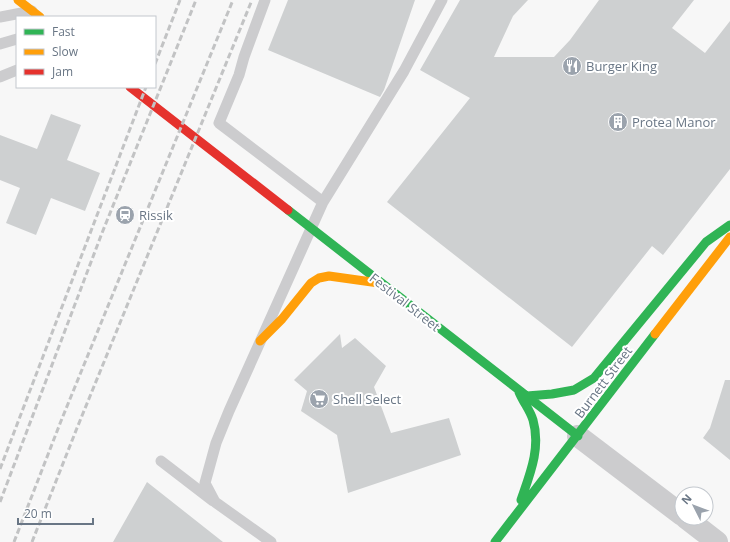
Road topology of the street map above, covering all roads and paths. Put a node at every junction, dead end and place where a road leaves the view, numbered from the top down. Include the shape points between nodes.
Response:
1 (18, 0) edge
2 (265, 0) edge
3 (442, 0) edge
4 (36, 14) edge
5 (0, 17) edge
6 (16, 39) edge
7 (0, 44) edge
8 (16, 70) edge
9 (0, 76) edge
10 (131, 88) edge
11 (323, 202) junction
12 (730, 225) edge
13 (311, 229) junction
14 (730, 237) edge
15 (380, 283) junction
16 (260, 341) junction
17 (517, 388) junction
18 (527, 396) junction
19 (578, 436) junction
20 (161, 461) dead end
21 (215, 502) junction
22 (674, 509) edge
23 (515, 516) junction
24 (696, 526) edge
25 (271, 542) edge
26 (495, 542) edge
27 (717, 542) edge

1 - 4 street
2 - 11 lane via 220,123
3 - 11 lane via 404,71
4 - 5 lane
6 - 7 lane
8 - 9 lane
10 - 13 street, Festival Street
11 - 13 lane
12 - 18 street via 706,242 594,378 574,390
13 - 15 street, Festival Street
13 - 16 lane
14 - 19 street, Burnett Street
15 - 16 street via 329,276 319,278 311,283
15 - 17 street, Festival Street
16 - 21 lane via 216,443 205,483
17 - 18 street, Festival Street
17 - 23 street via 532,420 536,440 534,461
18 - 19 street, Festival Street
19 - 22 street, Festival Street
19 - 23 street, Burnett Street
20 - 21 lane
21 - 25 lane
23 - 26 street, Burnett Street
24 - 27 street

